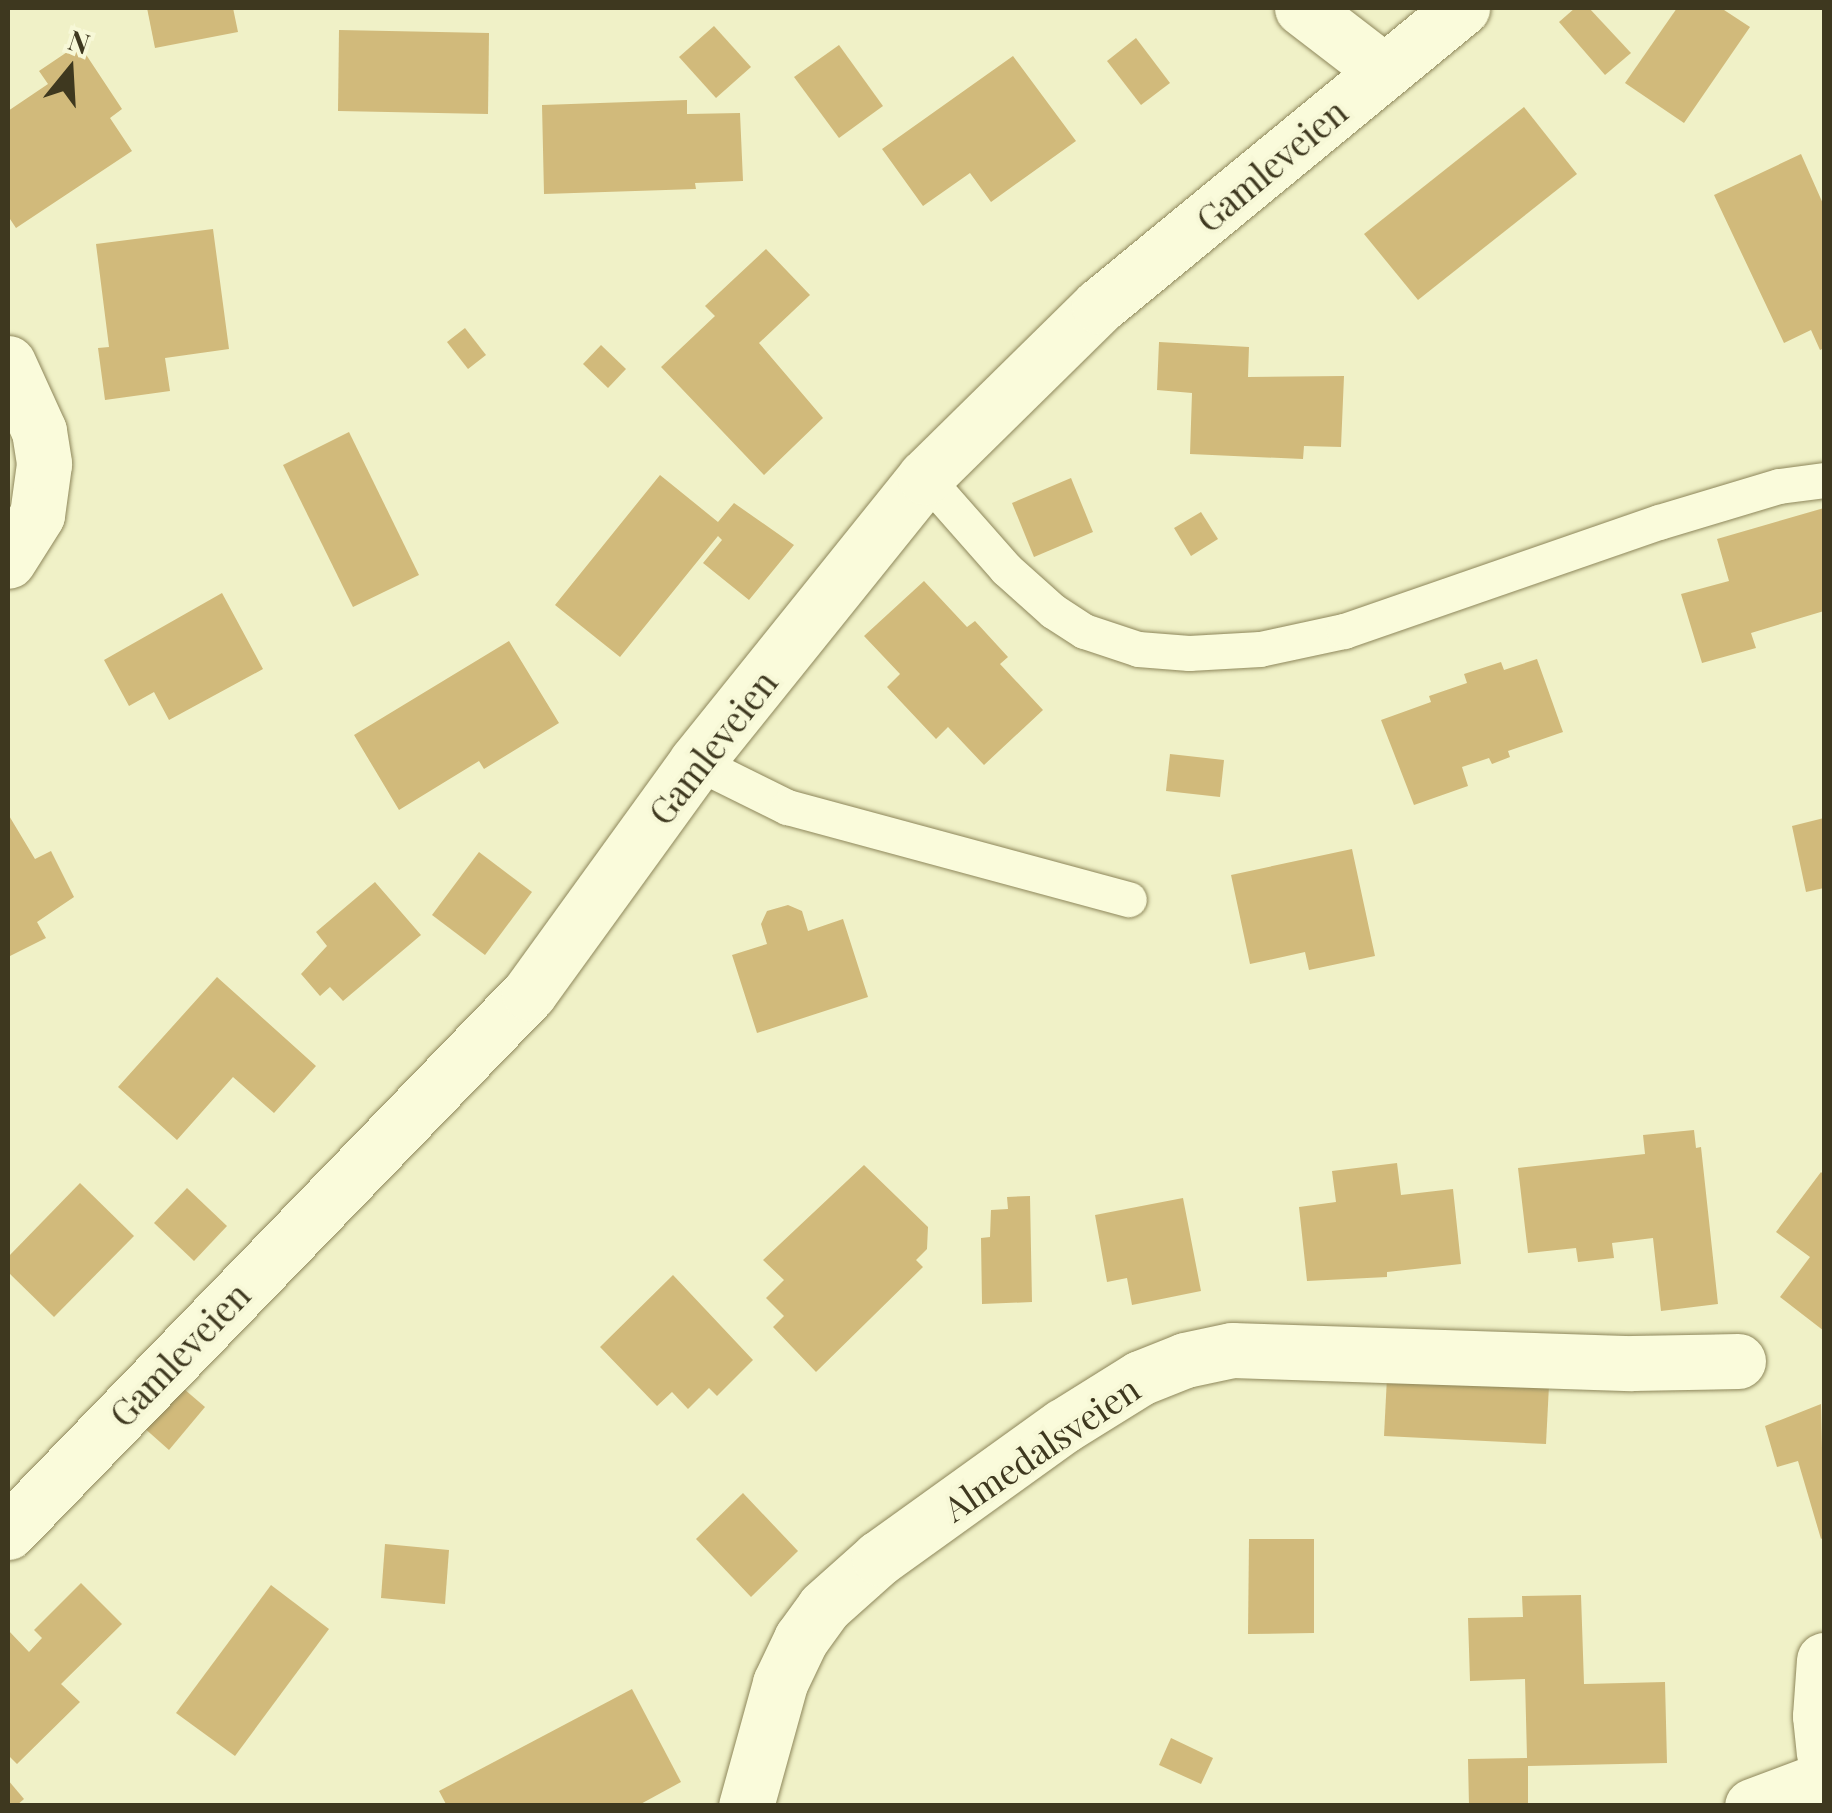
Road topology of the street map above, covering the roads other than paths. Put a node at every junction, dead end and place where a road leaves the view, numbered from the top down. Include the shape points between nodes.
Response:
1 (1302, 8) edge
2 (1462, 8) edge
3 (1384, 71) junction
4 (8, 364) edge
5 (924, 478) junction
6 (1824, 480) edge
7 (8, 562) edge
8 (696, 762) junction
9 (1129, 898) dead end
10 (1738, 1361) dead end
11 (8, 1532) edge
12 (1824, 1660) edge
13 (1824, 1753) edge
14 (1824, 1780) edge
15 (746, 1806) edge
16 (1752, 1806) edge

1 - 3 street
2 - 3 street, Gamleveien
3 - 5 street, Gamleveien via 1099,306
4 - 7 street via 40,431 44,464 37,515
5 - 6 lane via 1006,569 1084,631 1138,648 1189,653 1260,649 1344,631 1659,522 1779,486
5 - 8 street, Gamleveien
8 - 9 lane via 787,807
8 - 11 street, Gamleveien via 528,993
10 - 15 street, Almedalsveien via 1232,1350 1140,1378 879,1558 824,1607 780,1684
12 - 13 street
14 - 16 street

